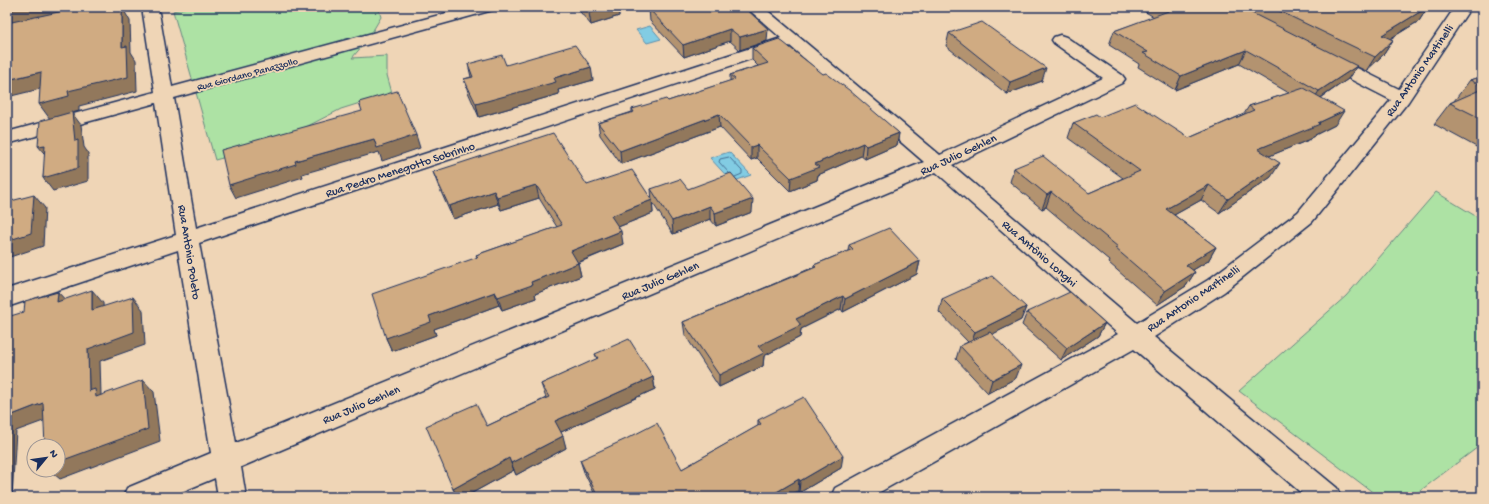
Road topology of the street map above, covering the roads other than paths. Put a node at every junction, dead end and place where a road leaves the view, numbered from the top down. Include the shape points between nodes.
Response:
1 (150, 7) edge
2 (487, 7) edge
3 (754, 7) edge
4 (1463, 7) edge
5 (793, 40) junction
6 (1060, 40) dead end
7 (1312, 52) edge
8 (165, 96) junction
9 (1402, 98) junction
10 (7, 138) edge
11 (938, 164) junction
12 (187, 239) junction
13 (7, 298) edge
14 (1136, 336) junction
15 (225, 460) junction
16 (137, 497) edge
17 (232, 497) edge
18 (845, 497) edge
19 (1327, 497) edge

1 - 8 street, Rua Antônio Poleto
2 - 8 street, Rua Giordano Panazzollo
3 - 5 street, Rua Antônio Longhi
4 - 9 street, Rua Antonio Martinelli
5 - 11 street, Rua Antônio Longhi
5 - 12 street, Rua Pedro Menegotto Sobrinho
6 - 11 street, Rua Julio Gehlen via 1116,79
7 - 9 street
8 - 10 street, Rua Giordano Panazzollo
8 - 12 street, Rua Antônio Poleto
9 - 14 street, Rua Antonio Martinelli via 1305,217 1216,286
11 - 14 street, Rua Antônio Longhi
11 - 15 street, Rua Julio Gehlen
12 - 13 street, Rua Pedro Menegotto Sobrinho
12 - 15 street, Rua Antônio Poleto
14 - 18 street, Rua Antonio Martinelli
14 - 19 street, Rua Antônio Longhi
15 - 16 street, Rua Julio Gehlen
15 - 17 street, Rua Antônio Poleto

